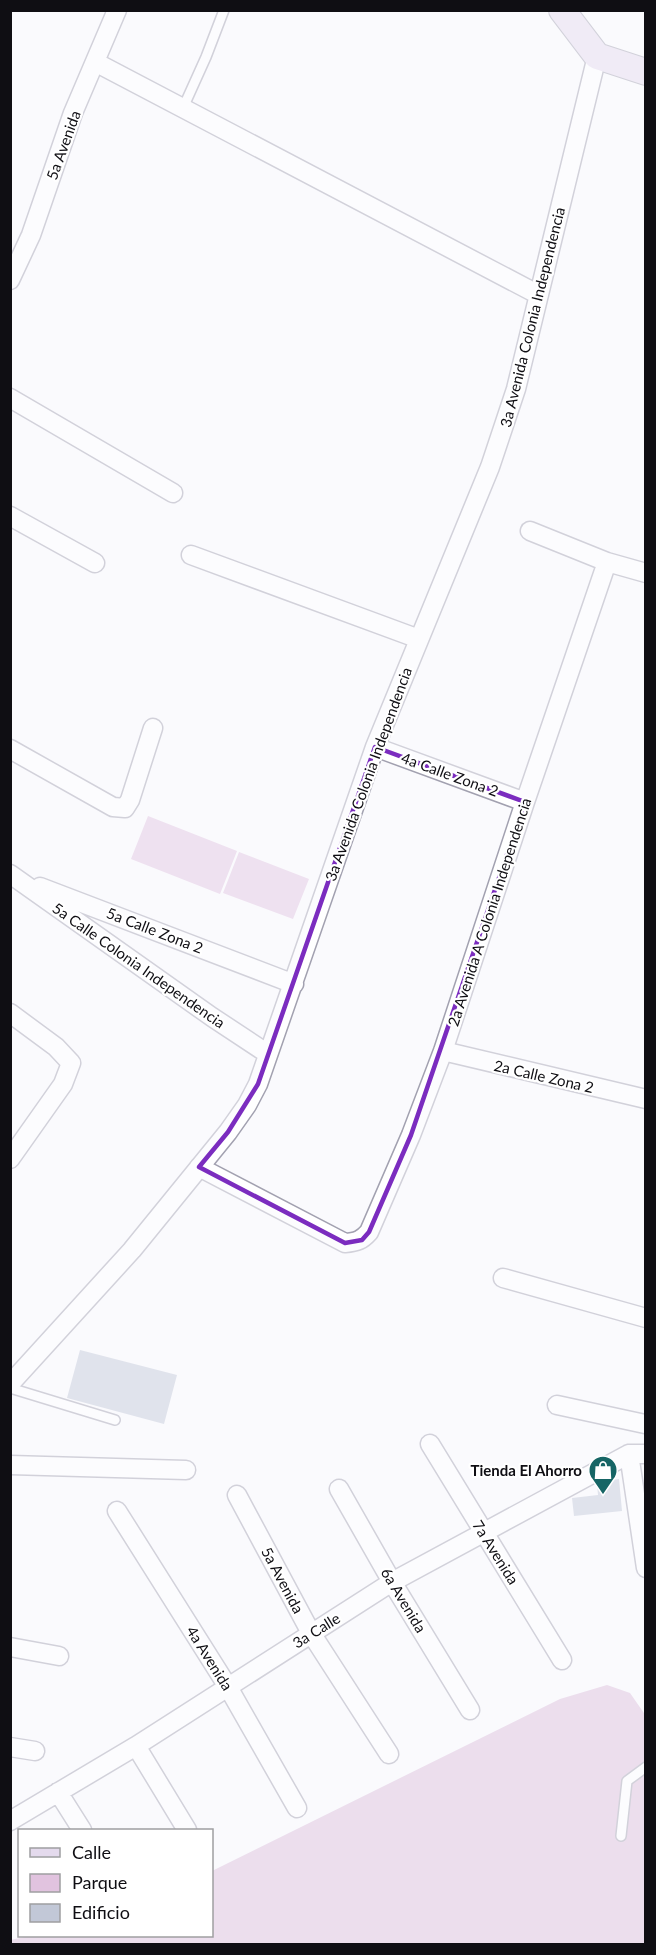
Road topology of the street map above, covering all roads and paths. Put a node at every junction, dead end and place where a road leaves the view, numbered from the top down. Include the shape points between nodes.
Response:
1 (117, 10) edge
2 (224, 10) edge
3 (562, 10) edge
4 (597, 56) junction
5 (95, 62) junction
6 (645, 72) edge
7 (183, 108) junction
8 (10, 279) edge
9 (538, 295) junction
10 (10, 398) edge
11 (173, 493) dead end
12 (10, 516) edge
13 (530, 531) dead end
14 (191, 555) dead end
15 (607, 562) junction
16 (95, 563) dead end
17 (645, 573) edge
18 (419, 639) junction
19 (153, 728) dead end
20 (375, 747) junction
21 (10, 749) edge
22 (525, 802) junction
23 (14, 876) edge
24 (294, 984) junction
25 (10, 1013) edge
26 (443, 1051) junction
27 (268, 1054) junction
28 (645, 1099) edge
29 (10, 1159) edge
30 (199, 1167) junction
31 (504, 1278) dead end
32 (645, 1318) edge
33 (10, 1386) edge
34 (557, 1405) dead end
35 (114, 1420) dead end
36 (645, 1423) edge
37 (430, 1444) dead end
38 (637, 1454) edge
39 (10, 1465) edge
40 (186, 1470) dead end
41 (339, 1489) dead end
42 (237, 1495) dead end
43 (117, 1511) dead end
44 (484, 1533) junction
45 (645, 1554) edge
46 (645, 1568) edge
47 (392, 1582) junction
48 (311, 1633) junction
49 (10, 1647) edge
50 (59, 1656) dead end
51 (562, 1660) dead end
52 (228, 1687) junction
53 (470, 1710) dead end
54 (136, 1746) junction
55 (10, 1747) edge
56 (35, 1751) dead end
57 (389, 1754) dead end
58 (645, 1767) edge
59 (58, 1792) junction
60 (297, 1808) dead end
61 (10, 1821) edge
62 (81, 1829) edge
63 (186, 1829) edge
64 (621, 1836) dead end

1 - 5 street, 5a Avenida
2 - 7 lane
3 - 4 street
4 - 6 street
4 - 9 street, 3a Avenida Colonia Independencia
5 - 7 street
5 - 8 street, 5a Avenida via 31,235
7 - 9 street
9 - 18 street, 3a Avenida Colonia Independencia via 516,389 490,467
10 - 11 street
12 - 16 street
13 - 15 street
14 - 18 street
15 - 17 street
15 - 22 street, 2a Avenida A Colonia Independencia
18 - 20 street, 3a Avenida Colonia Independencia
19 - 21 street via 124,808 114,807
20 - 22 street, 4a Calle Zona 2
20 - 24 street, 3a Avenida Colonia Independencia
22 - 26 street, 2a Avenida A Colonia Independencia
23 - 24 street, 5a Calle Zona 2
23 - 27 street, 5a Calle Colonia Independencia
24 - 27 street, 3a Avenida Colonia Independencia
25 - 29 street via 71,1063 63,1084
26 - 28 street, 2a Calle Zona 2
26 - 30 street, 2a Avenida A Colonia Independencia via 411,1135 362,1240 345,1243
27 - 30 street, 3a Avenida Colonia Independencia via 247,1105
30 - 33 street, 3a Avenida Colonia Independencia via 132,1250
31 - 32 street
33 - 35 lane
34 - 36 street
36 - 38 street
37 - 44 street, 7a Avenida
38 - 44 street, 3a Calle
38 - 45 street
39 - 40 street
41 - 47 street, 6a Avenida
42 - 48 street, 5a Avenida
43 - 52 street, 4a Avenida
44 - 47 street, 3a Calle
44 - 51 street, 7a Avenida
45 - 46 street
47 - 48 street, 3a Calle
47 - 53 street, 6a Avenida
48 - 52 street, 3a Calle
48 - 57 street, 5a Avenida
49 - 50 street
52 - 54 street, 3a Calle
52 - 60 street, 4a Avenida
54 - 59 street, 3a Calle
54 - 63 street
55 - 56 street
58 - 64 lane via 627,1781
59 - 61 street, 3a Calle
59 - 62 street

